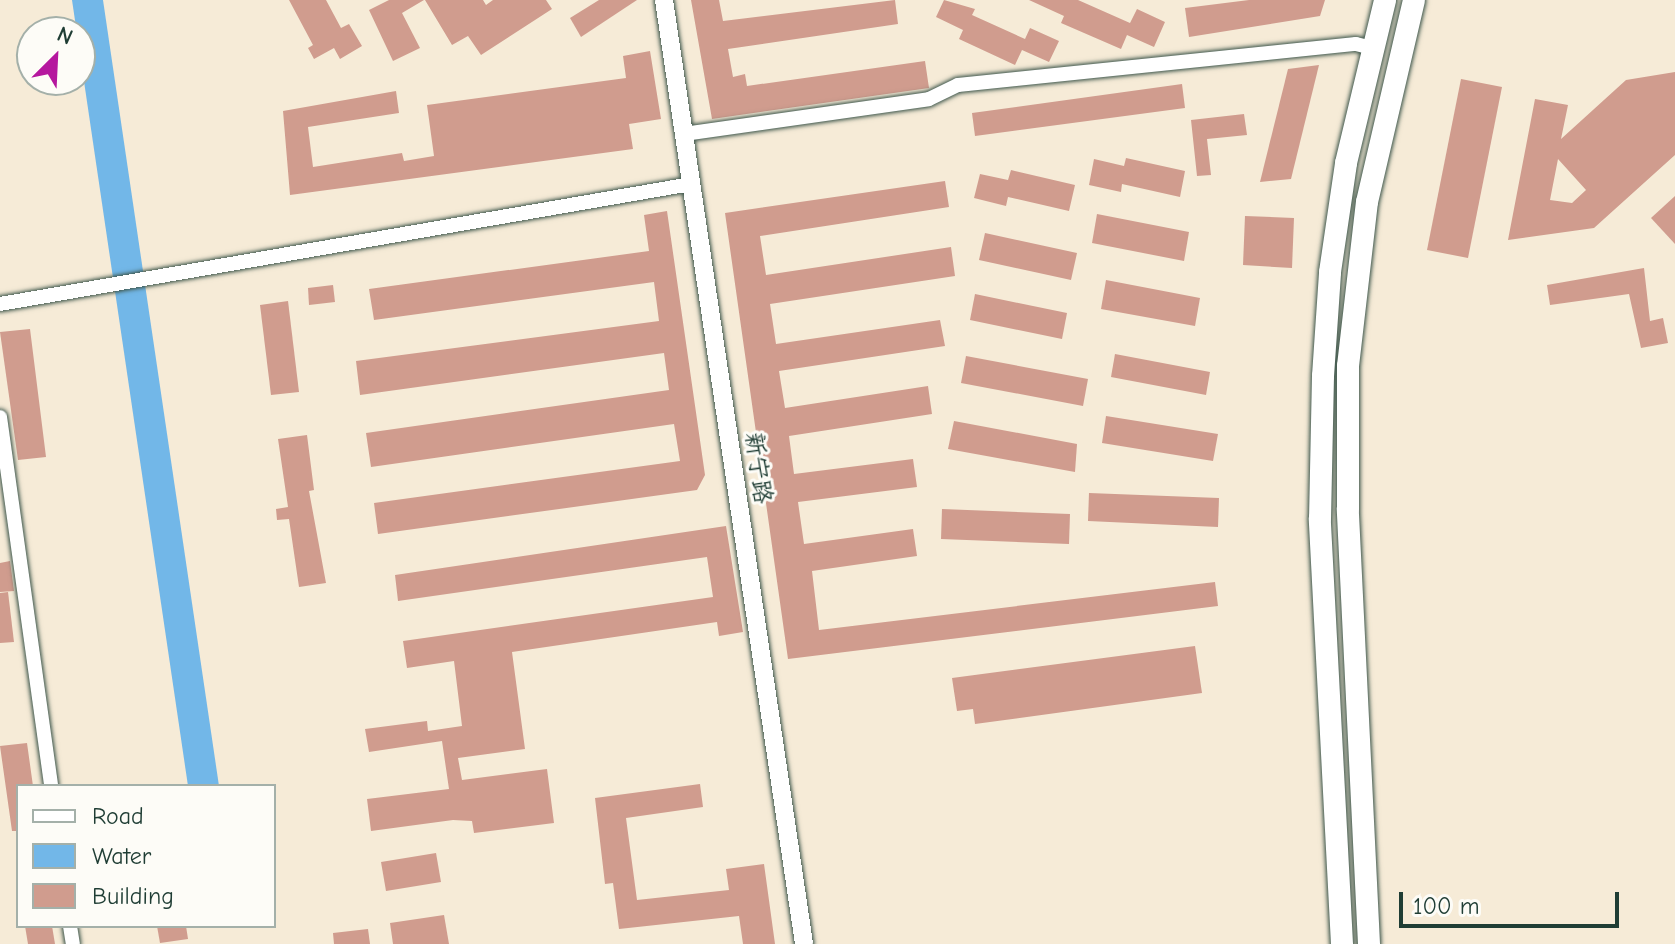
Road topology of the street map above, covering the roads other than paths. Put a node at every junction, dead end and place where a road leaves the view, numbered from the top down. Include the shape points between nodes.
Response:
1 (664, 0) edge
2 (1385, 0) edge
3 (1414, 0) edge
4 (1372, 48) junction
5 (684, 134) junction
6 (691, 184) junction
7 (0, 304) edge
8 (0, 417) edge
9 (51, 784) edge
10 (804, 944) edge
11 (1342, 944) edge
12 (1369, 944) edge

1 - 5 street, 新宁路
2 - 4 main road
3 - 12 main road via 1367,202 1348,366 1348,509
4 - 5 street via 1356,44 958,85 929,99
4 - 11 main road via 1332,256 1323,376 1320,519
5 - 6 street, 新宁路
6 - 7 street
6 - 10 street, 新宁路
8 - 9 street

